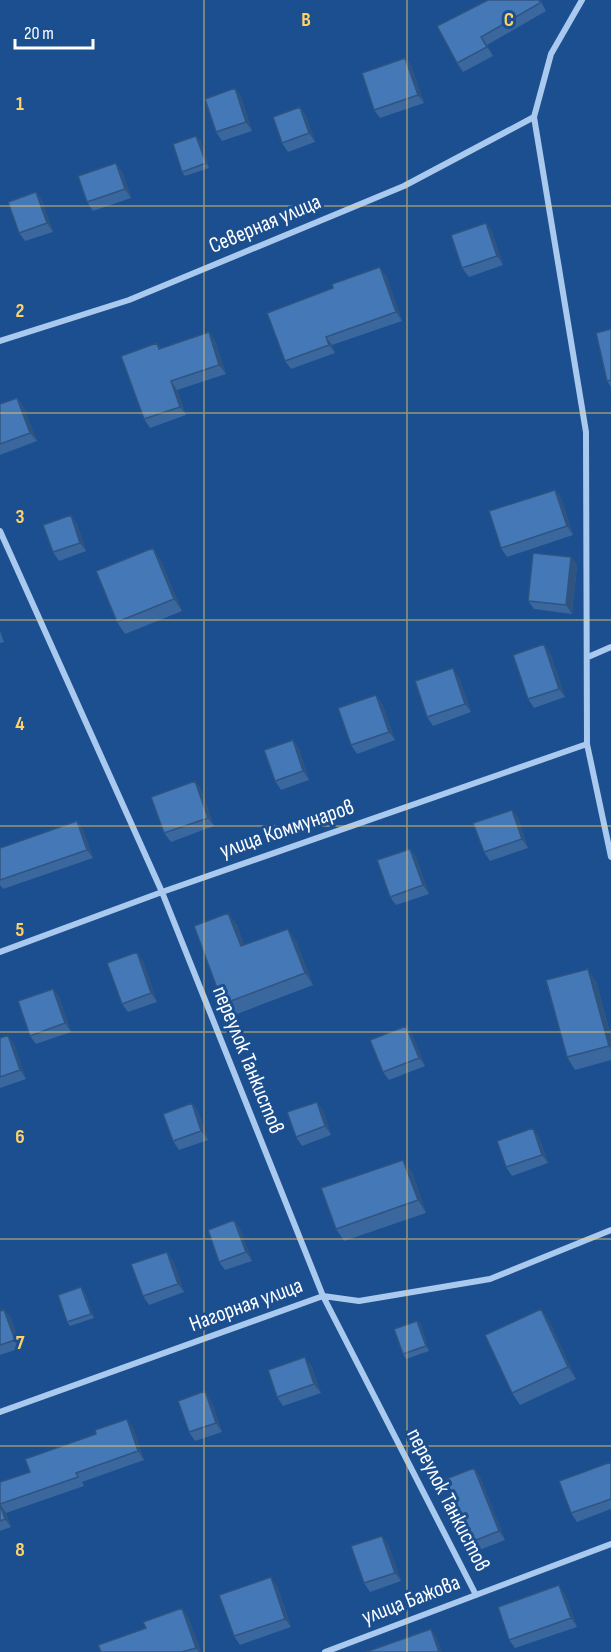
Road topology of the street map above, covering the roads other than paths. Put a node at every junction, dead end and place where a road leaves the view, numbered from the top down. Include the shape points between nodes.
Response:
1 (582, 0) edge
2 (534, 117) junction
3 (0, 341) edge
4 (0, 531) edge
5 (611, 647) edge
6 (588, 657) junction
7 (587, 744) junction
8 (611, 857) edge
9 (162, 892) junction
10 (0, 952) edge
11 (611, 1230) edge
12 (323, 1296) junction
13 (0, 1412) edge
14 (611, 1544) edge
15 (476, 1595) junction
16 (325, 1652) edge

1 - 2 street via 551,54
2 - 3 street, Северная улица via 393,190 129,300
2 - 6 street via 586,432
4 - 9 street, переулок Танкистов
5 - 6 street
6 - 7 street
7 - 8 street
7 - 9 street, улица Коммунаров
9 - 10 street, улица Коммунаров
9 - 12 street, переулок Танкистов
11 - 12 street, Нагорная улица via 490,1279 359,1301
12 - 13 street, Нагорная улица
12 - 15 street, переулок Танкистов
14 - 15 street, улица Бажова
15 - 16 street, улица Бажова

